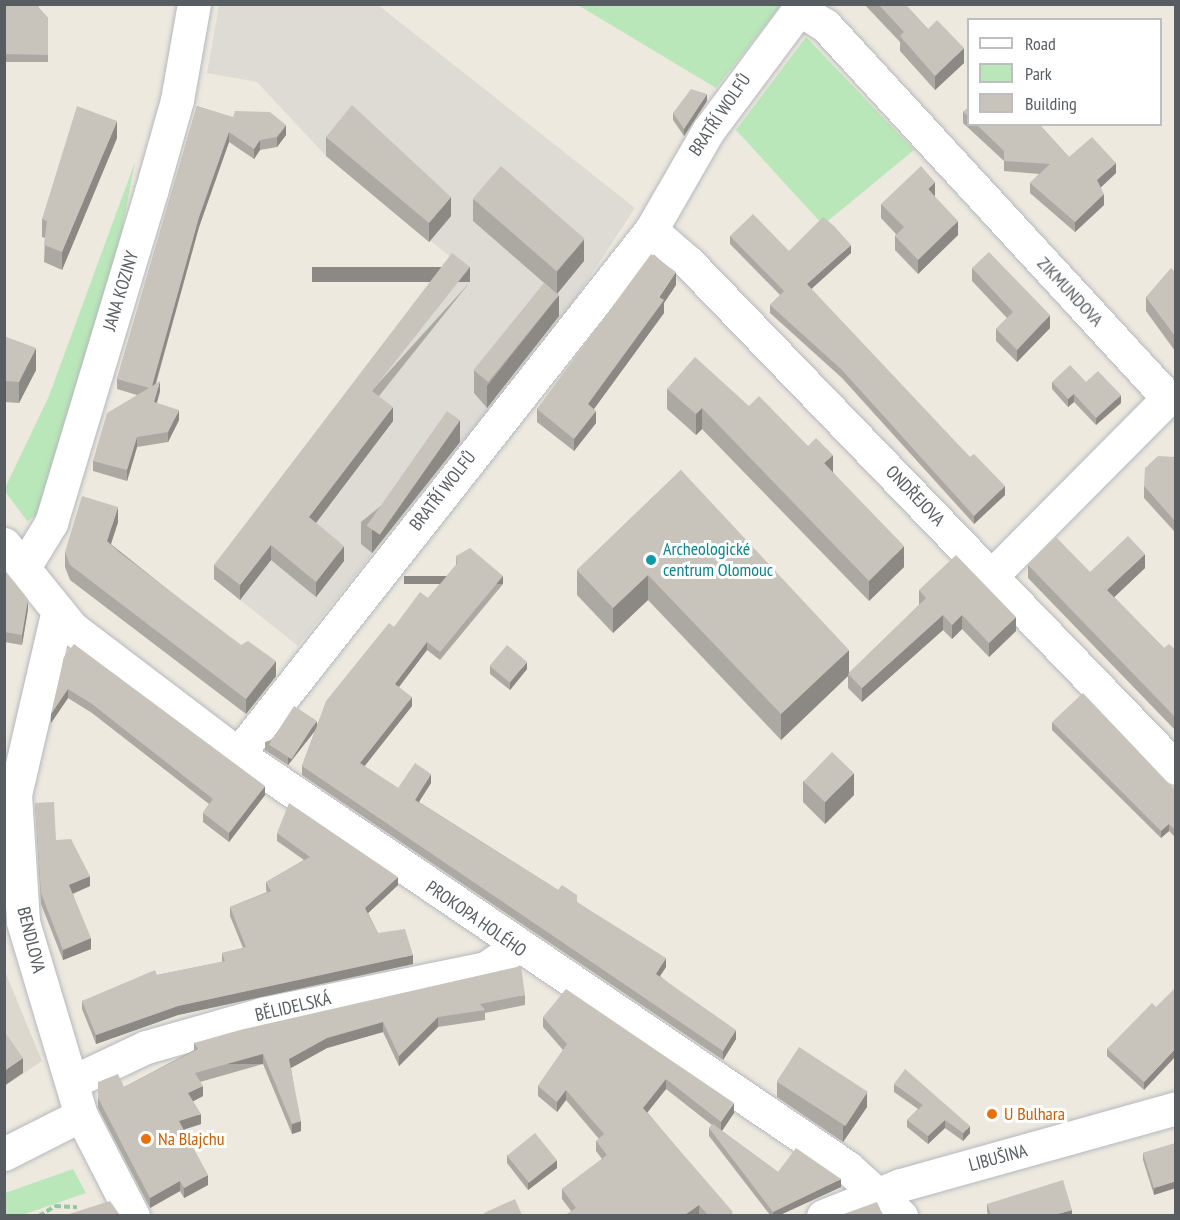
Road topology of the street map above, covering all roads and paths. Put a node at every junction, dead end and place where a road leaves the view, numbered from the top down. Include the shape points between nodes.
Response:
1 (194, 4) edge
2 (799, 9) joint
3 (651, 230) junction
4 (14, 557) edge
5 (992, 575) junction
6 (57, 614) junction
7 (238, 754) junction
8 (1176, 768) edge
9 (516, 947) junction
10 (72, 1082) junction
11 (1176, 1108) edge
12 (81, 1115) junction
13 (4, 1154) edge
14 (876, 1194) junction
15 (76, 1207) dead end
16 (39, 1215) edge
17 (133, 1215) edge
18 (823, 1215) edge
19 (901, 1215) edge

1 - 4 street, JANA KOZINY via 172,121 51,523
2 - 3 street, BRATŘÍ WOLFŮ via 708,131
2 - 5 street, ZIKMUNDOVA via 825,25 1168,398
3 - 5 street, ONDŘEJOVA
3 - 7 street, BRATŘÍ WOLFŮ
4 - 6 street, PROKOPA HOLÉHO
5 - 8 street, ONDŘEJOVA
6 - 7 street, PROKOPA HOLÉHO
6 - 10 street, BENDLOVA via 15,794 16,861 23,922
7 - 9 street, PROKOPA HOLÉHO
9 - 10 street, BĚLIDELSKÁ via 486,968 262,1014 146,1047
9 - 14 street, PROKOPA HOLÉHO via 847,1167
10 - 12 street, BENDLOVA
11 - 14 street, LIBUŠINA
12 - 13 street
12 - 17 street, BENDLOVA
14 - 18 street, LIBUŠINA
14 - 19 street, PROKOPA HOLÉHO
15 - 16 path via 55,1206

